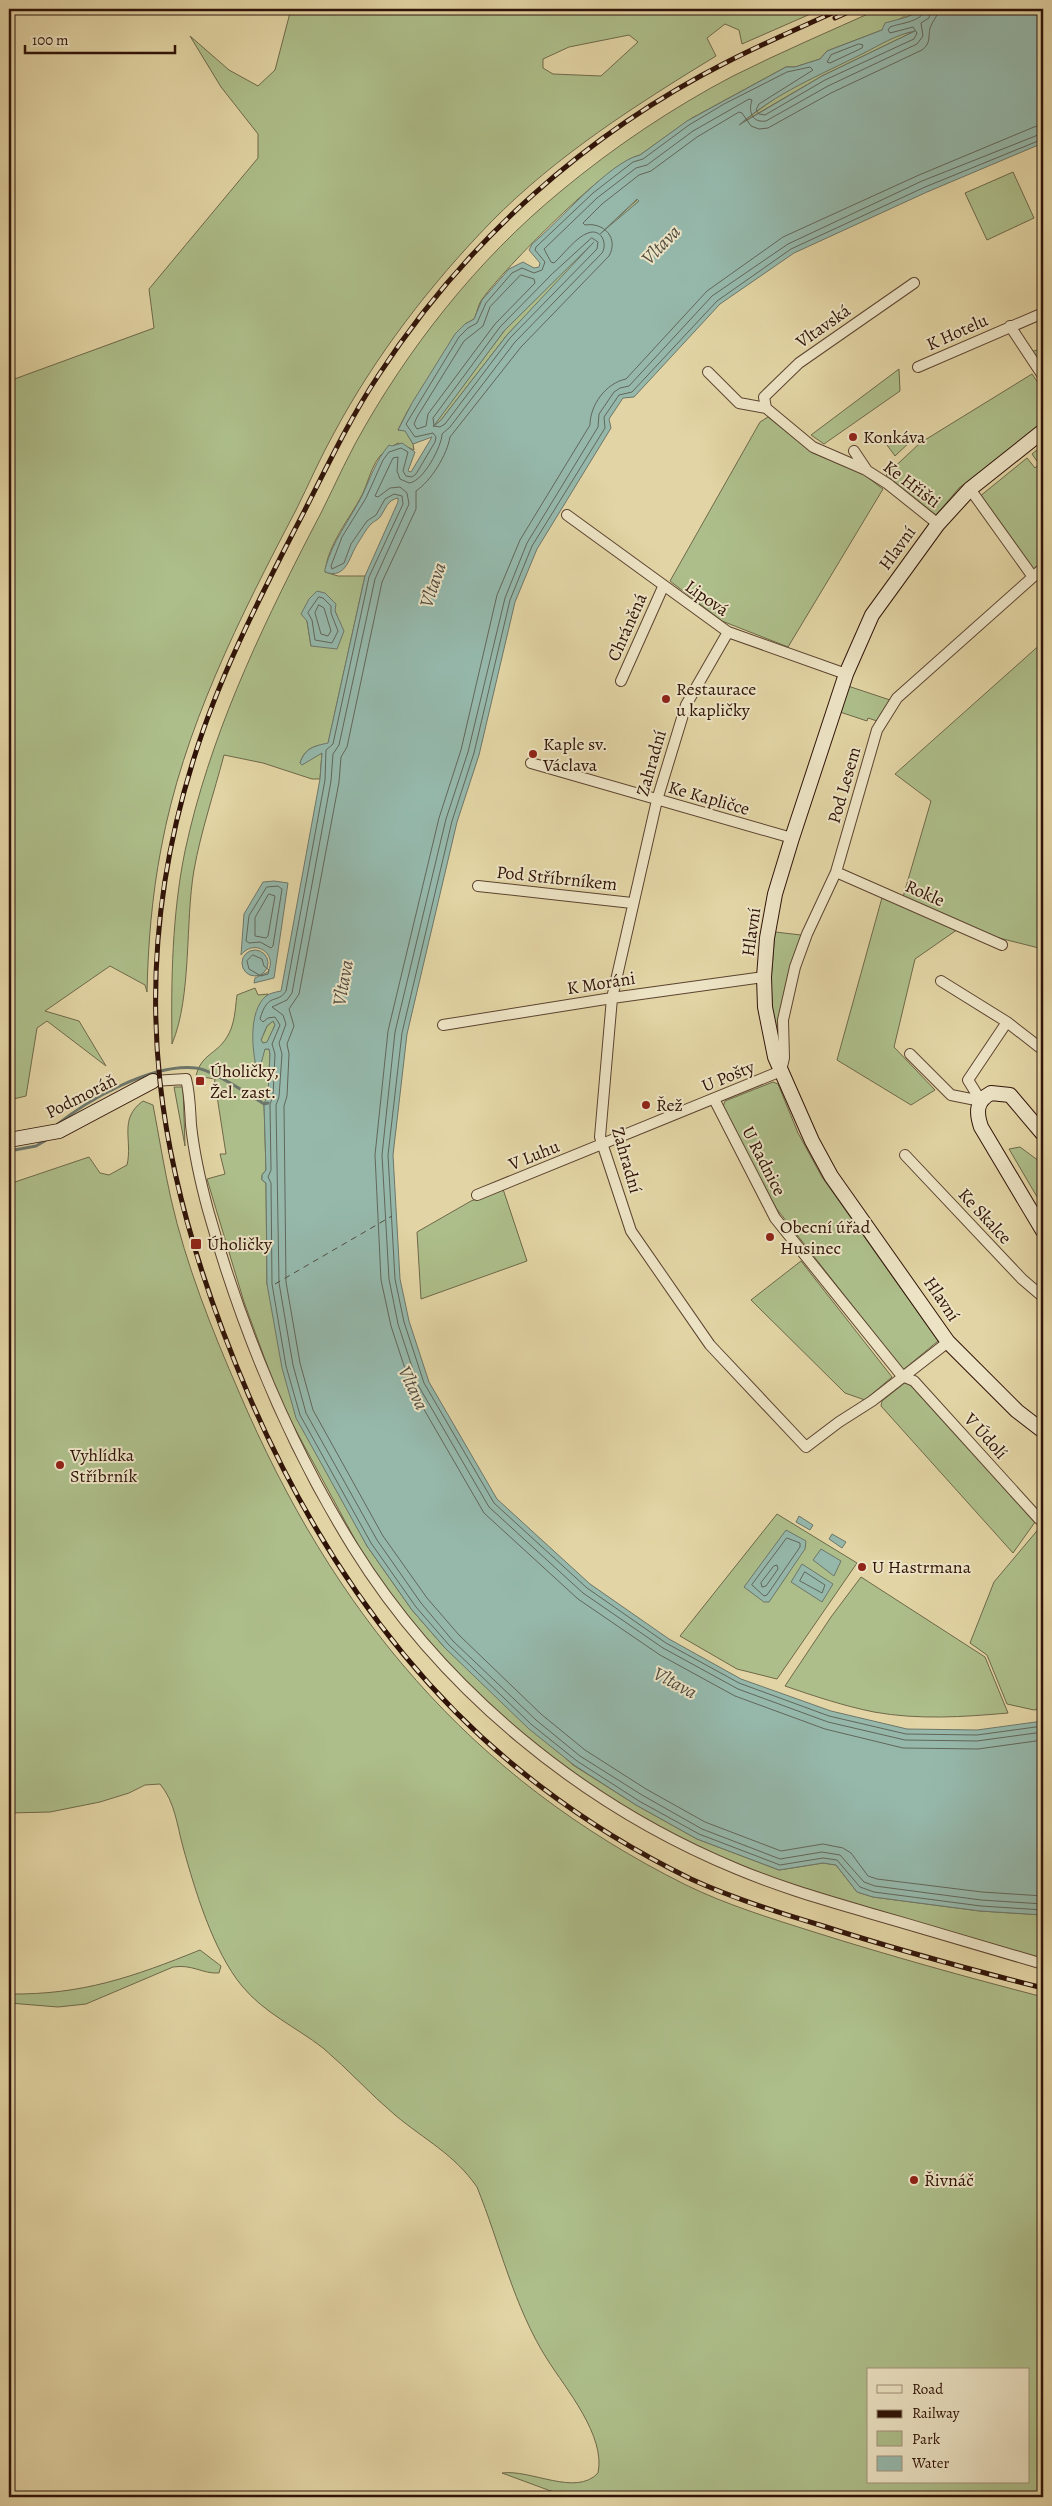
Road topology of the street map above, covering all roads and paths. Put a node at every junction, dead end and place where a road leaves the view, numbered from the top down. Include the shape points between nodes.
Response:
1 (914, 283) dead end
2 (1043, 314) edge
3 (1010, 326) junction
4 (918, 367) dead end
5 (708, 372) dead end
6 (1043, 376) edge
7 (766, 408) junction
8 (1043, 431) edge
9 (854, 451) dead end
10 (866, 470) junction
11 (970, 489) junction
12 (567, 515) dead end
13 (938, 524) junction
14 (1043, 568) edge
15 (1033, 577) junction
16 (663, 587) junction
17 (728, 632) junction
18 (846, 674) junction
19 (621, 681) dead end
20 (531, 763) dead end
21 (657, 800) junction
22 (792, 838) junction
23 (836, 872) junction
24 (478, 886) dead end
25 (632, 903) junction
26 (1002, 945) dead end
27 (764, 977) junction
28 (941, 981) dead end
29 (612, 998) junction
30 (1007, 1022) junction
31 (443, 1024) dead end
32 (1043, 1050) edge
33 (910, 1054) dead end
34 (781, 1071) junction
35 (146, 1083) joint
36 (714, 1099) junction
37 (981, 1101) junction
38 (1043, 1134) edge
39 (9, 1140) edge
40 (603, 1144) junction
41 (905, 1155) dead end
42 (477, 1195) dead end
43 (1043, 1231) edge
44 (1043, 1297) edge
45 (948, 1342) junction
46 (902, 1376) junction
47 (1043, 1431) edge
48 (1043, 1519) edge
49 (1043, 1964) edge

1 - 7 street, Vltavská via 799,363 764,397
2 - 3 street, K Hotelu
3 - 4 street, K Hotelu
3 - 6 street, K Hotelu
5 - 7 street, Ke Hřišti via 739,403
7 - 10 street, Ke Hřišti via 814,447
8 - 11 street, Hlavní
9 - 10 street, Ke Hřišti
10 - 13 street, Ke Hřišti
11 - 13 street, Hlavní
11 - 15 street
12 - 16 street, Lipová
13 - 18 street, Hlavní via 872,616
14 - 15 street, Pod Lesem
15 - 23 street, Pod Lesem via 897,698 877,730
16 - 17 street, Lipová
16 - 19 street, Chráněná
17 - 18 street, Lipová
17 - 21 street, Zahradní via 686,705
18 - 22 street, Hlavní
20 - 21 street, Ke Kapličce
21 - 22 street, Ke Kapličce
21 - 25 street, Zahradní
22 - 27 street, Hlavní via 775,894
23 - 26 street, Rokle
23 - 34 street, Pod Lesem via 806,934 795,968 783,1020
24 - 25 street, Pod Stříbrníkem
25 - 29 street, Zahradní
27 - 29 street, K Moráni
27 - 34 street, Hlavní via 765,1007
28 - 30 street
29 - 31 street, K Moráni
29 - 40 street, Zahradní via 600,1126
30 - 32 street
30 - 37 street via 968,1080
33 - 37 street via 951,1095
34 - 36 street, U Pošty
34 - 45 street, Hlavní via 831,1176
35 - 39 street, Podmoráň via 54,1132
35 - 49 street via 186,1079 208,1208 240,1307 278,1403 316,1482 354,1548 388,1597 470,1692 578,1782 623,1813 694,1850 795,1891
36 - 40 street, U Pošty
36 - 46 street, U Radnice via 775,1218
37 - 38 street via 991,1093 1010,1095
37 - 43 street via 977,1109 981,1127
40 - 42 street, V Luhu
40 - 46 street, Zahradní via 631,1231 710,1345 806,1447 872,1402
41 - 44 street, Ke Skalce via 1022,1279
45 - 46 street, Zahradní
45 - 47 street, Hlavní via 1017,1411
46 - 48 street, V Údolí via 914,1381 1038,1519

